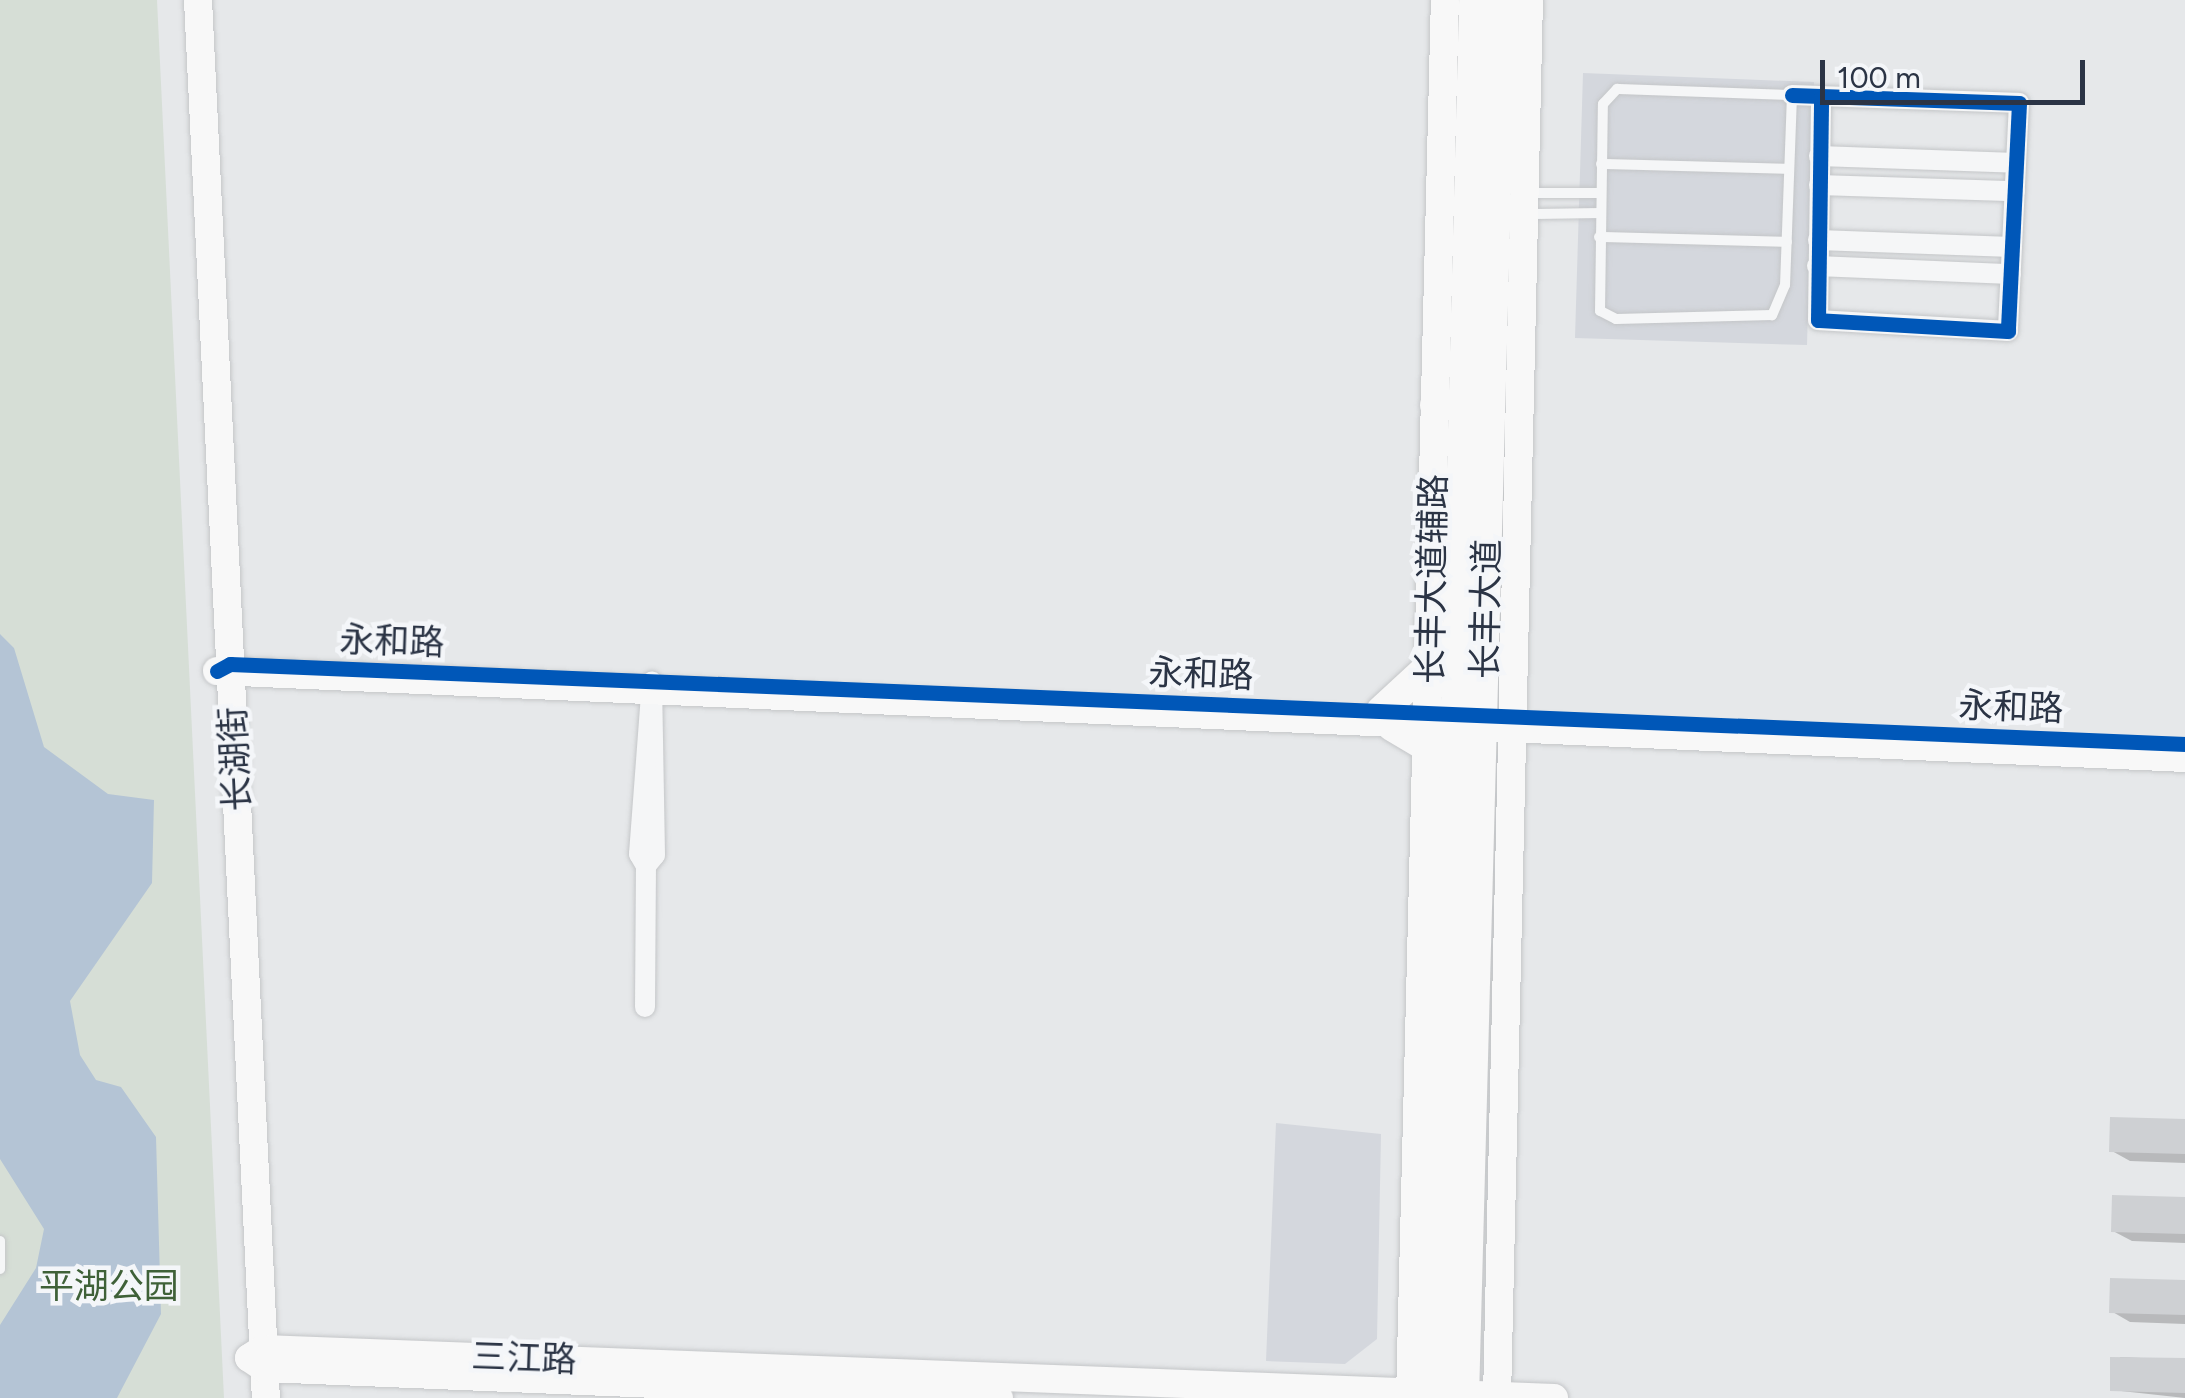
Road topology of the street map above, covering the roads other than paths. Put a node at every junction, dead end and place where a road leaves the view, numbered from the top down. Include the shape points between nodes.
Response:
1 (185, 0) edge
2 (198, 0) edge
3 (1445, 0) edge
4 (1474, 0) edge
5 (1501, 0) edge
6 (1529, 0) edge
7 (1792, 95) junction
8 (1821, 96) junction
9 (1819, 156) junction
10 (2016, 163) junction
11 (1601, 164) junction
12 (1789, 169) junction
13 (1819, 184) junction
14 (2015, 191) junction
15 (1600, 193) junction
16 (1497, 204) junction
17 (1600, 213) junction
18 (1599, 237) junction
19 (1818, 240) junction
20 (1786, 242) junction
21 (2012, 247) junction
22 (1817, 266) junction
23 (2011, 274) junction
24 (1435, 404) junction
25 (1466, 405) junction
26 (1430, 666) junction
27 (226, 671) junction
28 (652, 691) junction
29 (1387, 718) junction
30 (1465, 725) junction
31 (2185, 744) edge
32 (2185, 758) edge
33 (645, 1007) dead end
34 (0, 1241) edge
35 (0, 1269) edge
36 (259, 1358) junction
37 (1438, 1395) edge
38 (1497, 1396) edge
39 (931, 1397) edge
40 (251, 1398) edge
41 (266, 1398) edge
42 (999, 1398) edge
43 (1554, 1398) edge

1 - 27 main road, 长湖街
2 - 27 main road, 长湖街
3 - 24 main road, 长丰大道辅路
4 - 16 main road, 长丰大道
5 - 16 main road, 长丰大道
6 - 16 main road
7 - 8 street
7 - 11 lane via 1616,89 1602,104
7 - 12 lane
8 - 9 street
8 - 10 street via 2019,103
9 - 10 street
9 - 13 street
10 - 14 street
11 - 12 lane
11 - 15 lane
12 - 20 lane
13 - 14 street
13 - 19 street
14 - 21 street
15 - 16 lane via 1536,193
15 - 17 lane
16 - 17 lane via 1535,214
16 - 25 main road, 长丰大道
16 - 30 main road, 长丰大道
17 - 18 lane
18 - 20 lane
18 - 20 lane via 1598,302 1616,319 1763,320 1781,303
19 - 21 street
19 - 22 street
21 - 23 street
22 - 23 street
22 - 23 street via 1825,326 2008,331
24 - 25 main road
24 - 26 main road, 长丰大道辅路
25 - 30 main road, 长丰大道
26 - 29 main road
26 - 30 main road, 长丰大道辅路
27 - 28 main road, 永和路
27 - 36 main road, 长湖街
28 - 29 main road, 永和路
28 - 33 street via 639,854 646,866
29 - 30 main road
30 - 31 main road, 永和路
30 - 32 main road, 永和路
30 - 37 main road, 长丰大道
30 - 37 main road, 长丰大道辅路
30 - 37 main road, 长丰大道 via 1456,764
30 - 38 main road, 长丰大道辅路
34 - 35 lane
36 - 37 main road, 三江路
36 - 39 main road, 三江路
36 - 40 main road, 长湖街
36 - 41 main road, 长湖街
37 - 38 main road, 三江路
38 - 43 main road, 三江路
39 - 42 main road, 三江路

